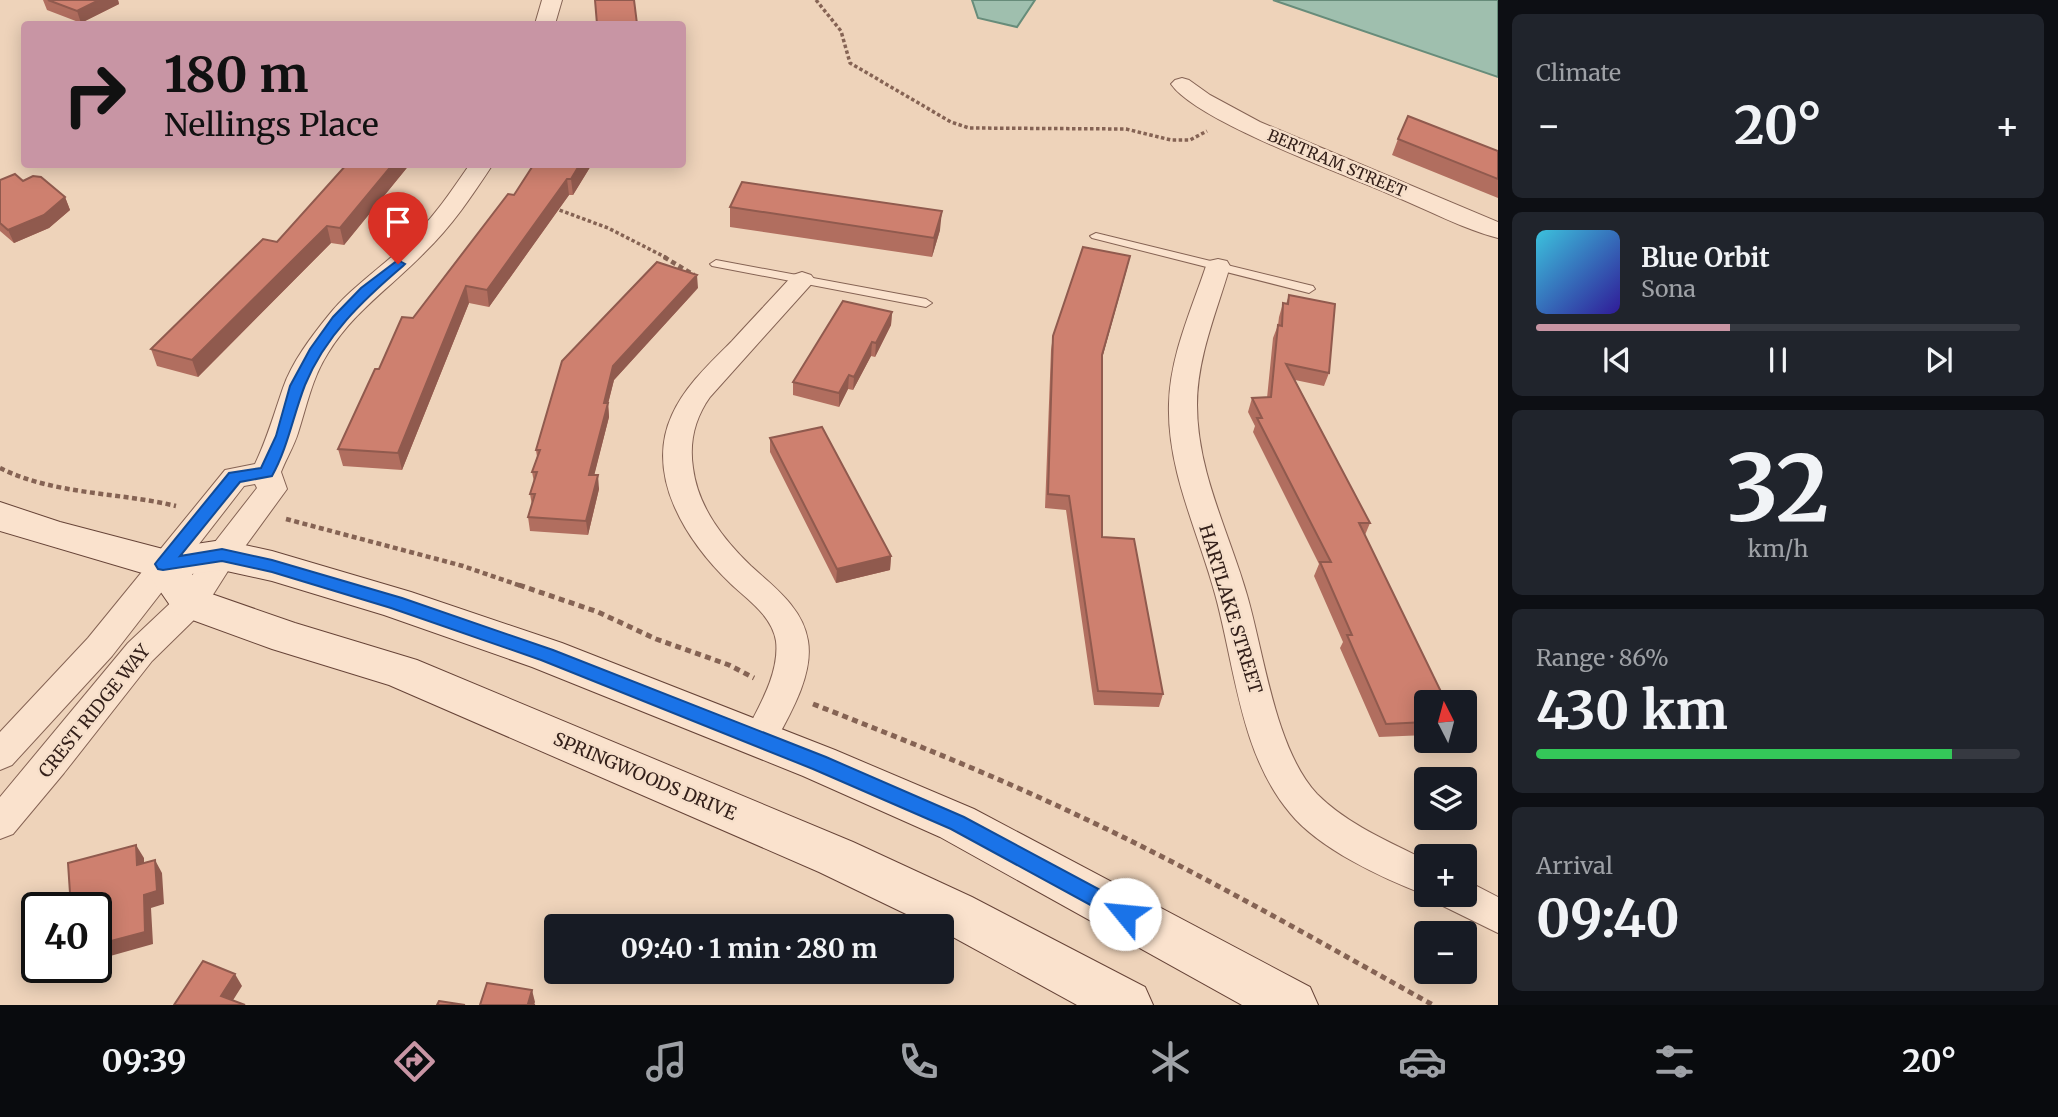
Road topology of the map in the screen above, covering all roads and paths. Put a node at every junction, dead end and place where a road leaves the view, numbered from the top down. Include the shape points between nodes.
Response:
1 (552, 0) edge
2 (816, 0) edge
3 (546, 21) edge
4 (1182, 84) dead end
5 (1232, 117) junction
6 (479, 168) edge
7 (542, 205) edge
8 (1498, 231) edge
9 (1096, 236) dead end
10 (716, 264) dead end
11 (1218, 267) junction
12 (698, 277) edge
13 (802, 280) junction
14 (1309, 289) dead end
15 (926, 303) dead end
16 (266, 472) junction
17 (0, 516) edge
18 (222, 555) junction
19 (163, 564) junction
20 (191, 603) junction
21 (759, 740) junction
22 (0, 755) edge
23 (0, 823) edge
24 (1414, 871) edge
25 (1477, 905) edge
26 (1498, 916) edge
27 (1127, 1005) edge
28 (1292, 1005) edge

1 - 3 street
2 - 5 path via 841,31 850,63 969,128 1126,129 1190,140
4 - 5 street, BERTRAM STREET
5 - 8 street, BERTRAM STREET
6 - 16 street via 444,219 356,300 315,352 297,386 283,436
7 - 12 path via 578,215 660,253
9 - 11 lane
10 - 13 lane
11 - 14 lane
11 - 24 street, HARTLAKE STREET via 1186,372 1185,448 1256,695 1283,775 1303,803 1324,822
13 - 15 lane
13 - 21 street via 698,394 684,418 677,444 677,471 684,495 704,531 732,567 785,619 792,641 792,664
16 - 18 street, CREST RIDGE WAY via 272,489
16 - 19 street, CREST RIDGE WAY via 235,477
17 - 19 street
18 - 19 street
18 - 20 street, CREST RIDGE WAY
18 - 21 street via 421,611 547,655
19 - 20 street
19 - 22 street, CREST RIDGE WAY via 100,647
20 - 23 street, CREST RIDGE WAY via 140,652
20 - 27 street, SPRINGWOODS DRIVE via 402,672 836,857 955,913
21 - 28 street via 957,823
25 - 26 street

